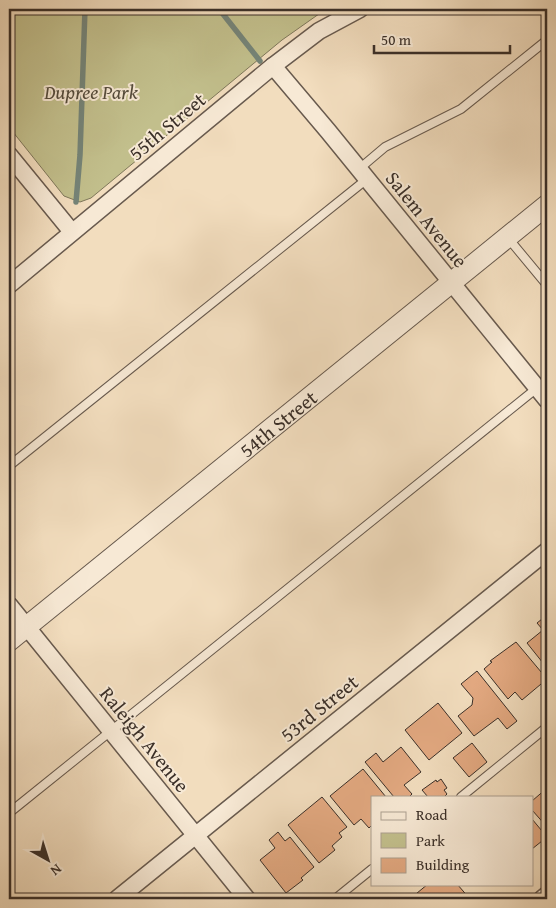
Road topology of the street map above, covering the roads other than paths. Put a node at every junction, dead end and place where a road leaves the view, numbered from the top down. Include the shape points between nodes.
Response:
1 (360, 9) edge
2 (547, 40) edge
3 (273, 66) junction
4 (9, 155) edge
5 (363, 174) junction
6 (547, 205) edge
7 (72, 232) junction
8 (508, 238) junction
9 (452, 283) junction
10 (9, 285) edge
11 (547, 285) edge
12 (542, 394) edge
13 (9, 466) edge
14 (547, 551) edge
15 (9, 605) edge
16 (27, 627) junction
17 (9, 642) edge
18 (547, 727) edge
19 (110, 730) junction
20 (462, 796) edge
21 (9, 814) edge
22 (196, 835) junction
23 (371, 870) edge
24 (547, 895) edge
25 (117, 899) edge
26 (247, 899) edge
27 (334, 899) edge
28 (542, 899) edge

1 - 3 street, 55th Street via 319,31
2 - 5 lane via 461,109 385,147
3 - 5 street, Salem Avenue
3 - 7 street, 55th Street
4 - 7 street
5 - 9 street, Salem Avenue
5 - 13 lane
6 - 8 street, 54th Street
7 - 10 street, 55th Street
8 - 9 street, 54th Street
8 - 11 lane
9 - 12 street, Salem Avenue
9 - 16 street, 54th Street
12 - 19 lane
14 - 22 street, 53rd Street
15 - 16 street, Raleigh Avenue
16 - 17 street, 54th Street
16 - 19 street, Raleigh Avenue
18 - 20 lane
19 - 21 lane
19 - 22 street, Raleigh Avenue
22 - 25 street, 53rd Street
22 - 26 street, Raleigh Avenue
23 - 27 lane
24 - 28 street

